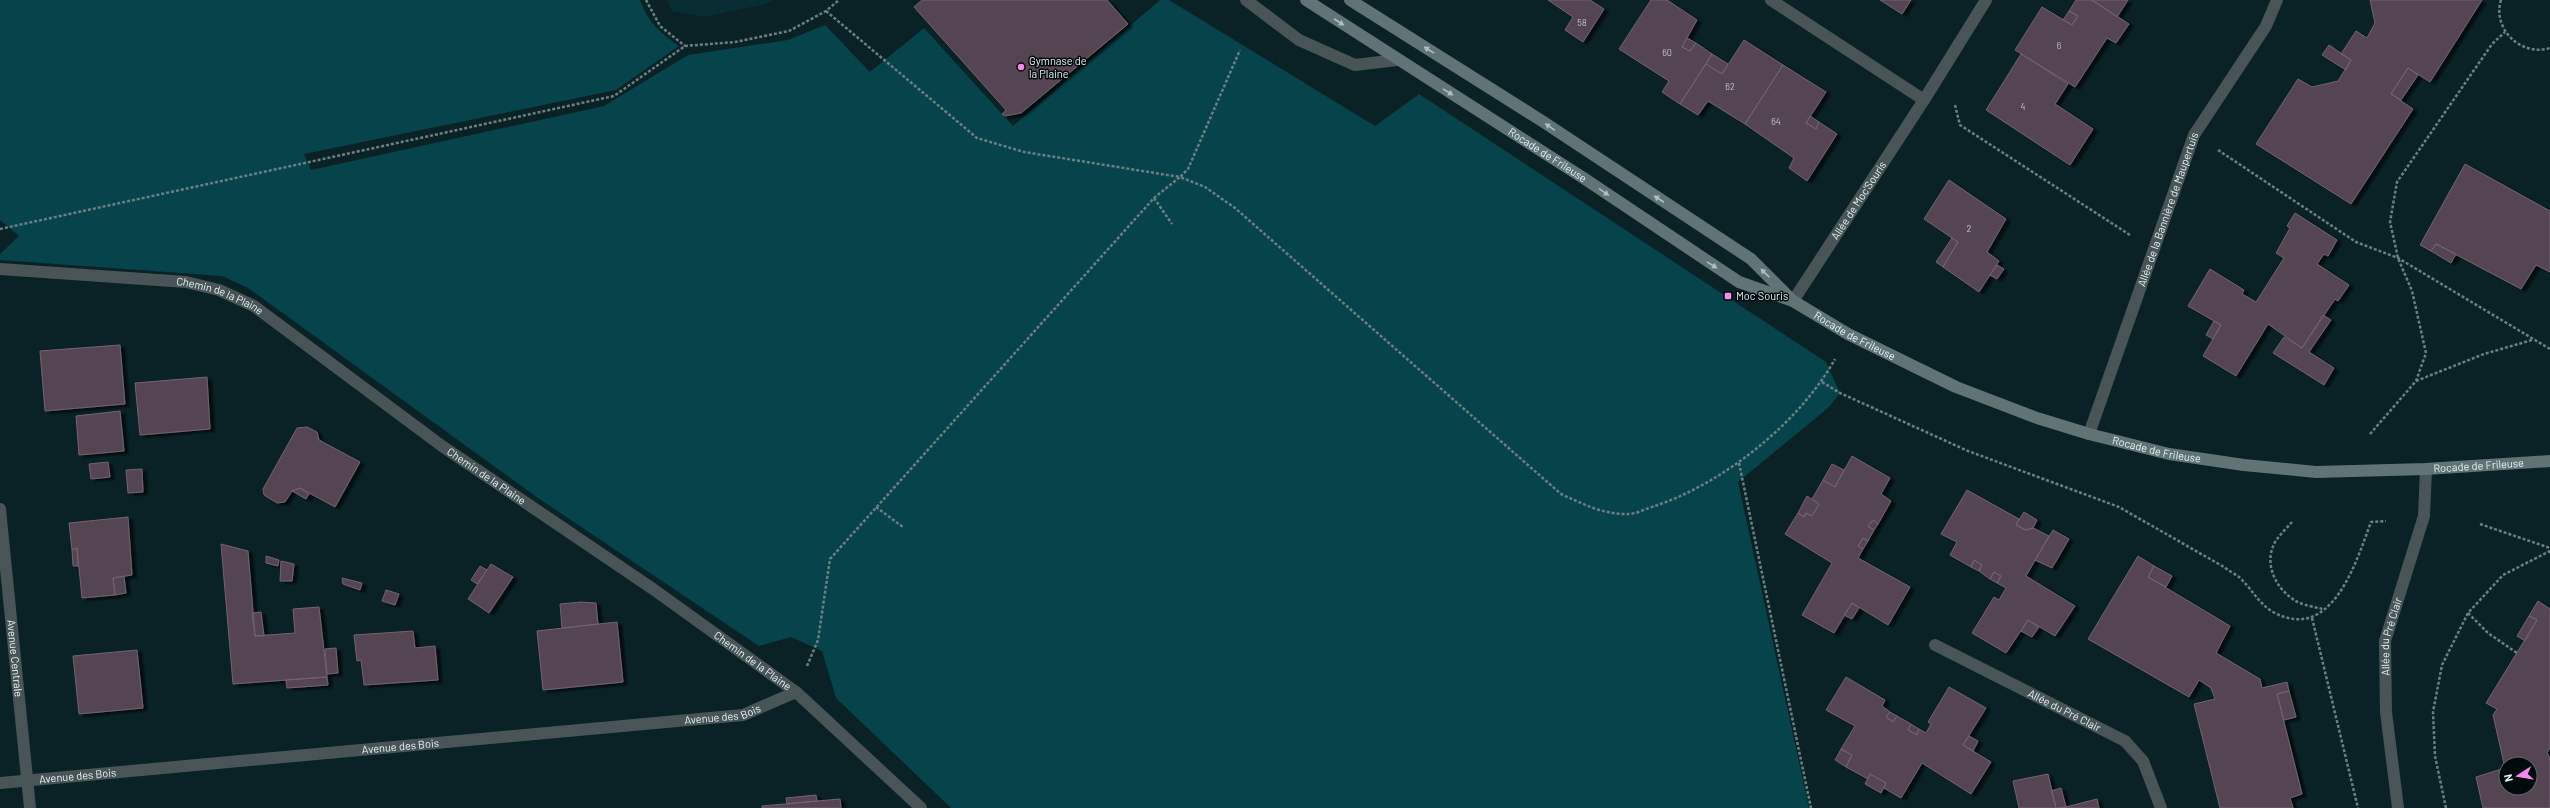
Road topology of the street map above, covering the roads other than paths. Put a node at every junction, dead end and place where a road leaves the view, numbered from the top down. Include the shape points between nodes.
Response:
1 (1246, 0) edge
2 (1306, 0) edge
3 (1350, 0) edge
4 (1771, 0) edge
5 (1986, 0) edge
6 (2277, 0) edge
7 (1398, 60) junction
8 (1924, 100) junction
9 (0, 269) edge
10 (1793, 301) junction
11 (2089, 434) junction
12 (2550, 461) edge
13 (2426, 469) junction
14 (0, 509) edge
15 (1935, 645) dead end
16 (796, 692) junction
17 (28, 781) junction
18 (0, 783) edge
19 (30, 808) edge
20 (921, 808) edge
21 (2161, 808) edge
22 (2398, 808) edge

1 - 7 street via 1299,40 1355,64
2 -> 7 street, Rocade de Frileuse
10 -> 3 street, Rocade de Frileuse via 1751,259 1542,121
4 - 8 street
5 - 8 street, Allée de Moc'Souris
6 - 11 street, Allée de la Bannière de Maupertuis via 2266,26 2194,135
7 -> 10 street, Rocade de Frileuse via 1582,177 1739,282
8 - 10 street, Allée de Moc'Souris
9 - 16 street, Chemin de la Plaine via 186,282 219,290 254,306 442,446 653,589
10 - 11 street, Rocade de Frileuse via 1848,334 1956,388
11 - 13 street, Rocade de Frileuse via 2169,454 2244,465 2316,472
12 - 13 street, Rocade de Frileuse
13 - 22 street, Allée du Pré Clair via 2424,516 2385,640 2386,712
14 - 17 street, Avenue Centrale
15 - 21 street, Allée du Pré Clair via 2125,741 2143,760
16 - 17 street, Avenue des Bois via 743,715
16 - 20 street, Chemin de la Plaine
17 - 18 street, Avenue des Bois
17 - 19 street, Avenue Centrale

